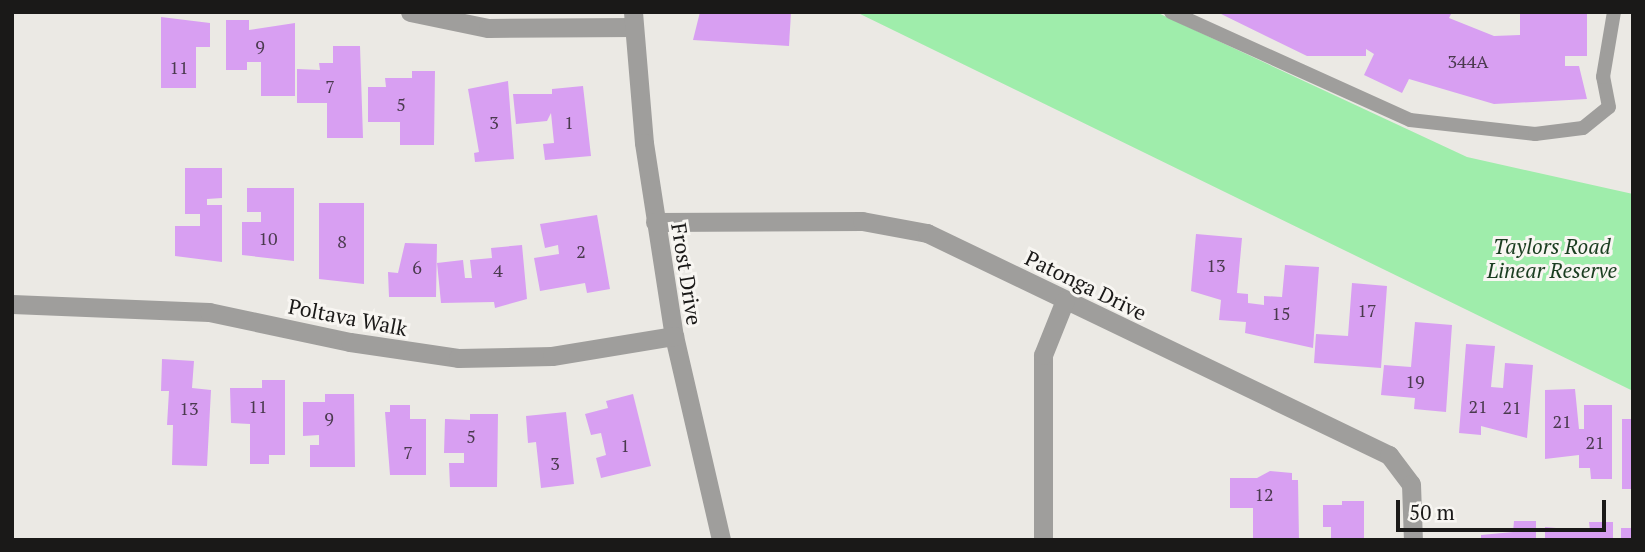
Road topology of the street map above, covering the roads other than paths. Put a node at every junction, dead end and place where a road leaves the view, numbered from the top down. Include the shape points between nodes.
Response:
1 (410, 12) edge
2 (1171, 12) edge
3 (1614, 12) edge
4 (633, 20) edge
5 (655, 222) junction
6 (1065, 300) junction
7 (12, 304) edge
8 (674, 336) junction
9 (721, 540) edge
10 (1044, 540) edge
11 (1413, 540) edge

1 - 4 street via 488,28
2 - 3 lane via 1410,120 1437,127 1535,134 1583,128 1609,107 1603,77
4 - 5 street, Frost Drive
5 - 6 street, Patonga Drive via 890,223 927,233
5 - 8 street, Frost Drive
6 - 10 street via 1043,355
6 - 11 street, Patonga Drive via 1389,455 1411,484
7 - 8 street, Poltava Walk via 209,312 350,342 458,358 552,356
8 - 9 street, Frost Drive

